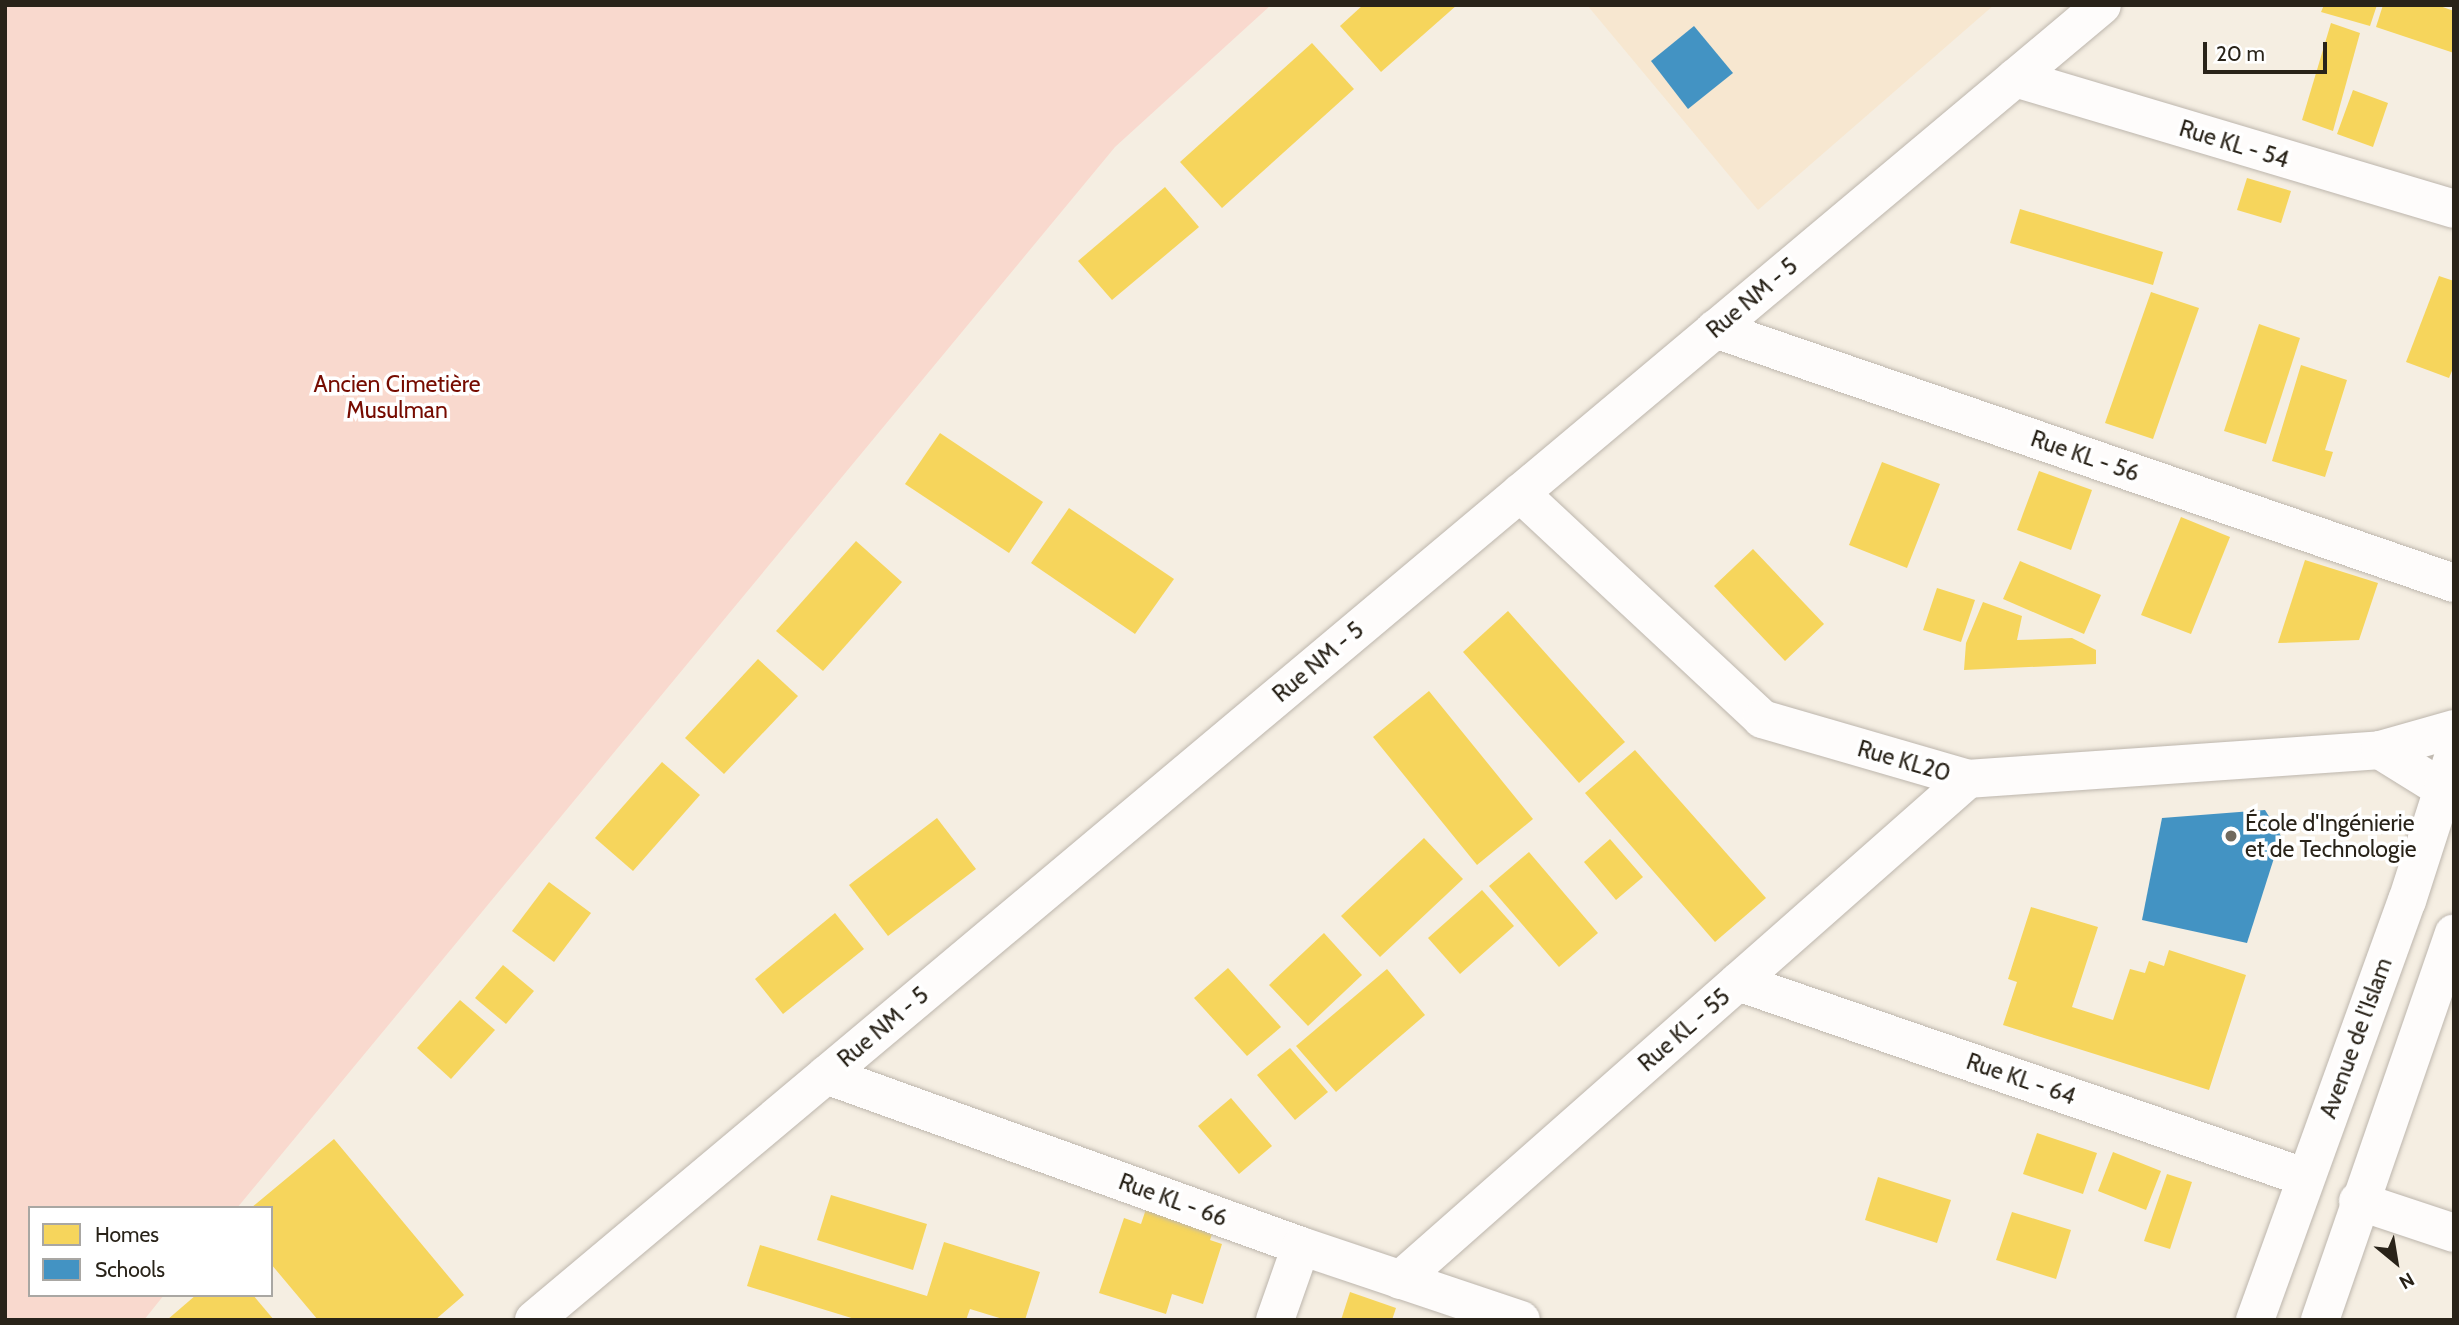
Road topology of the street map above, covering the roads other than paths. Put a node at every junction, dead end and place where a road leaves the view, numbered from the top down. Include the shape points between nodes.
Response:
1 (2102, 5) edge
2 (2015, 78) junction
3 (2454, 209) edge
4 (1715, 329) junction
5 (1520, 493) junction
6 (2454, 583) edge
7 (2454, 729) edge
8 (2380, 750) junction
9 (2450, 778) edge
10 (1968, 779) junction
11 (2454, 934) edge
12 (1738, 982) junction
13 (826, 1075) junction
14 (2304, 1177) junction
15 (2358, 1202) junction
16 (2454, 1233) edge
17 (1301, 1246) junction
18 (1400, 1280) junction
19 (534, 1320) edge
20 (1275, 1320) edge
21 (1521, 1320) edge
22 (2255, 1320) edge
23 (2319, 1320) edge

1 - 2 street, Rue NM - 5
2 - 3 street, Rue KL - 54
2 - 4 street, Rue NM - 5
4 - 5 street, Rue NM - 5
4 - 6 street, Rue KL - 56
5 - 10 street, Rue KL20 via 1762,719
5 - 13 street, Rue NM - 5
7 - 8 street, Rue KL20
8 - 9 street
8 - 10 street, Rue KL20
9 - 14 street, Avenue de l'Islam
10 - 12 street, Rue KL - 55
11 - 15 street
12 - 14 street, Rue KL - 64
12 - 18 street, Rue KL - 55
13 - 17 street, Rue KL - 66
13 - 19 street, Rue NM - 5
14 - 22 street, Avenue de l'Islam
15 - 16 street
15 - 23 street
17 - 18 street, Rue KL - 66
17 - 20 street
18 - 21 street, Rue KL - 66

